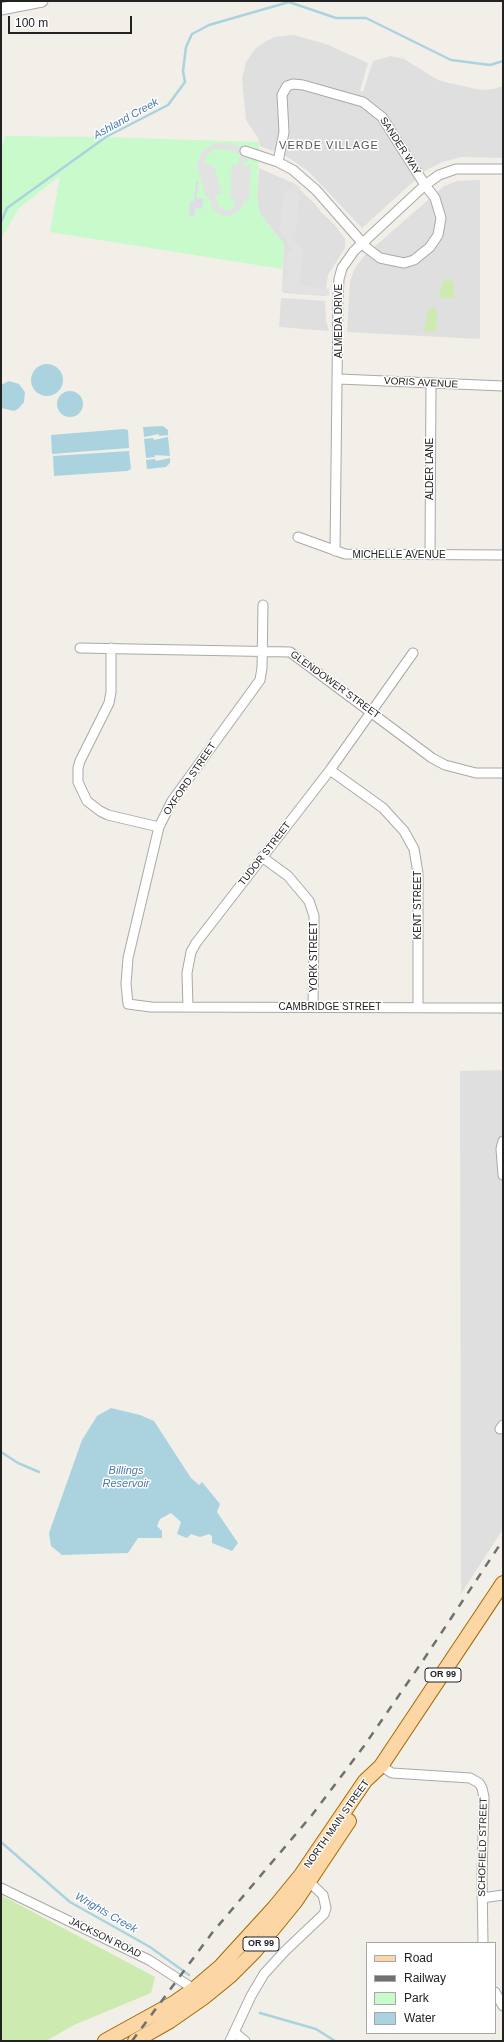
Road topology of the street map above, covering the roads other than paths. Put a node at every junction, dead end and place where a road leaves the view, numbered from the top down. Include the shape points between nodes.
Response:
1 (42, 1) edge
2 (1, 9) edge
3 (245, 151) dead end
4 (278, 162) junction
5 (503, 169) edge
6 (425, 185) junction
7 (363, 242) junction
8 (339, 379) junction
9 (431, 384) junction
10 (503, 386) edge
11 (298, 537) dead end
12 (335, 551) junction
13 (430, 555) junction
14 (503, 555) edge
15 (262, 605) dead end
16 (80, 648) dead end
17 (111, 648) junction
18 (262, 650) junction
19 (414, 654) dead end
20 (372, 711) junction
21 (330, 770) junction
22 (503, 773) edge
23 (160, 827) junction
24 (262, 857) junction
25 (158, 1007) joint
26 (188, 1007) junction
27 (313, 1007) junction
28 (418, 1008) junction
29 (503, 1008) edge
30 (503, 1141) edge
31 (503, 1175) edge
32 (503, 1583) edge
33 (381, 1766) junction
34 (305, 1878) junction
35 (1, 1888) edge
36 (503, 1895) edge
37 (482, 1898) junction
38 (483, 1942) edge
39 (199, 1994) junction
40 (496, 1994) edge
41 (503, 2006) edge
42 (232, 2037) edge
43 (105, 2041) edge
44 (135, 2041) edge
45 (245, 2041) edge

1 - 2 street
3 - 4 street
4 - 6 street, SANDER WAY via 284,132 282,95 287,86 298,84 358,100 374,109 388,125
4 - 7 street via 293,170 316,190
5 - 6 street, ALMEDA DRIVE via 456,169 439,175
6 - 7 street, ALMEDA DRIVE
6 - 7 street via 436,200 441,218 438,235 427,251 414,260 396,262 380,258
7 - 8 street, ALMEDA DRIVE via 346,260 339,279
8 - 9 street, VORIS AVENUE
8 - 12 street, ALMEDA DRIVE
9 - 10 street, VORIS AVENUE
9 - 13 street, ALDER LANE
11 - 12 street, MICHELLE AVENUE
12 - 13 street, MICHELLE AVENUE via 345,554
13 - 14 street, MICHELLE AVENUE
15 - 18 street, OXFORD STREET
16 - 17 street, GLENDOWER STREET
17 - 18 street, GLENDOWER STREET
17 - 23 street via 109,703 80,761 78,782 87,801 100,811
18 - 20 street, GLENDOWER STREET via 286,650 295,654
18 - 23 street, OXFORD STREET via 260,680 180,790
19 - 20 street, TUDOR STREET
20 - 21 street, TUDOR STREET
20 - 22 street, GLENDOWER STREET via 432,758 445,765 470,772
21 - 24 street, TUDOR STREET
21 - 28 street, KENT STREET via 383,808 404,831 414,849 418,873
23 - 25 street, OXFORD STREET via 128,958 126,984 128,1004
24 - 26 street, TUDOR STREET via 191,952 187,974
24 - 27 street, YORK STREET via 288,876 309,901 314,916
25 - 26 street, CAMBRIDGE STREET
26 - 27 street, CAMBRIDGE STREET
27 - 28 street, CAMBRIDGE STREET
28 - 29 street, CAMBRIDGE STREET
30 - 31 street
32 - 33 main road, NORTH MAIN STREET / OR 99
33 - 34 main road, NORTH MAIN STREET / OR 99 via 365,1781
33 - 37 street, SCHOFIELD STREET via 392,1773 463,1777 479,1783 484,1797
34 - 39 main road, OR 99 via 282,1919 255,1951 230,1976
34 - 42 street, NORTH MAIN STREET via 323,1895 326,1908 324,1914 264,1974
35 - 39 street, JACKSON ROAD via 149,1960
36 - 37 street
37 - 38 street, SCHOFIELD STREET
39 - 43 main road, OR 99 via 174,2003
39 - 44 main road, OR 99 via 170,2021
40 - 41 street
42 - 45 street

